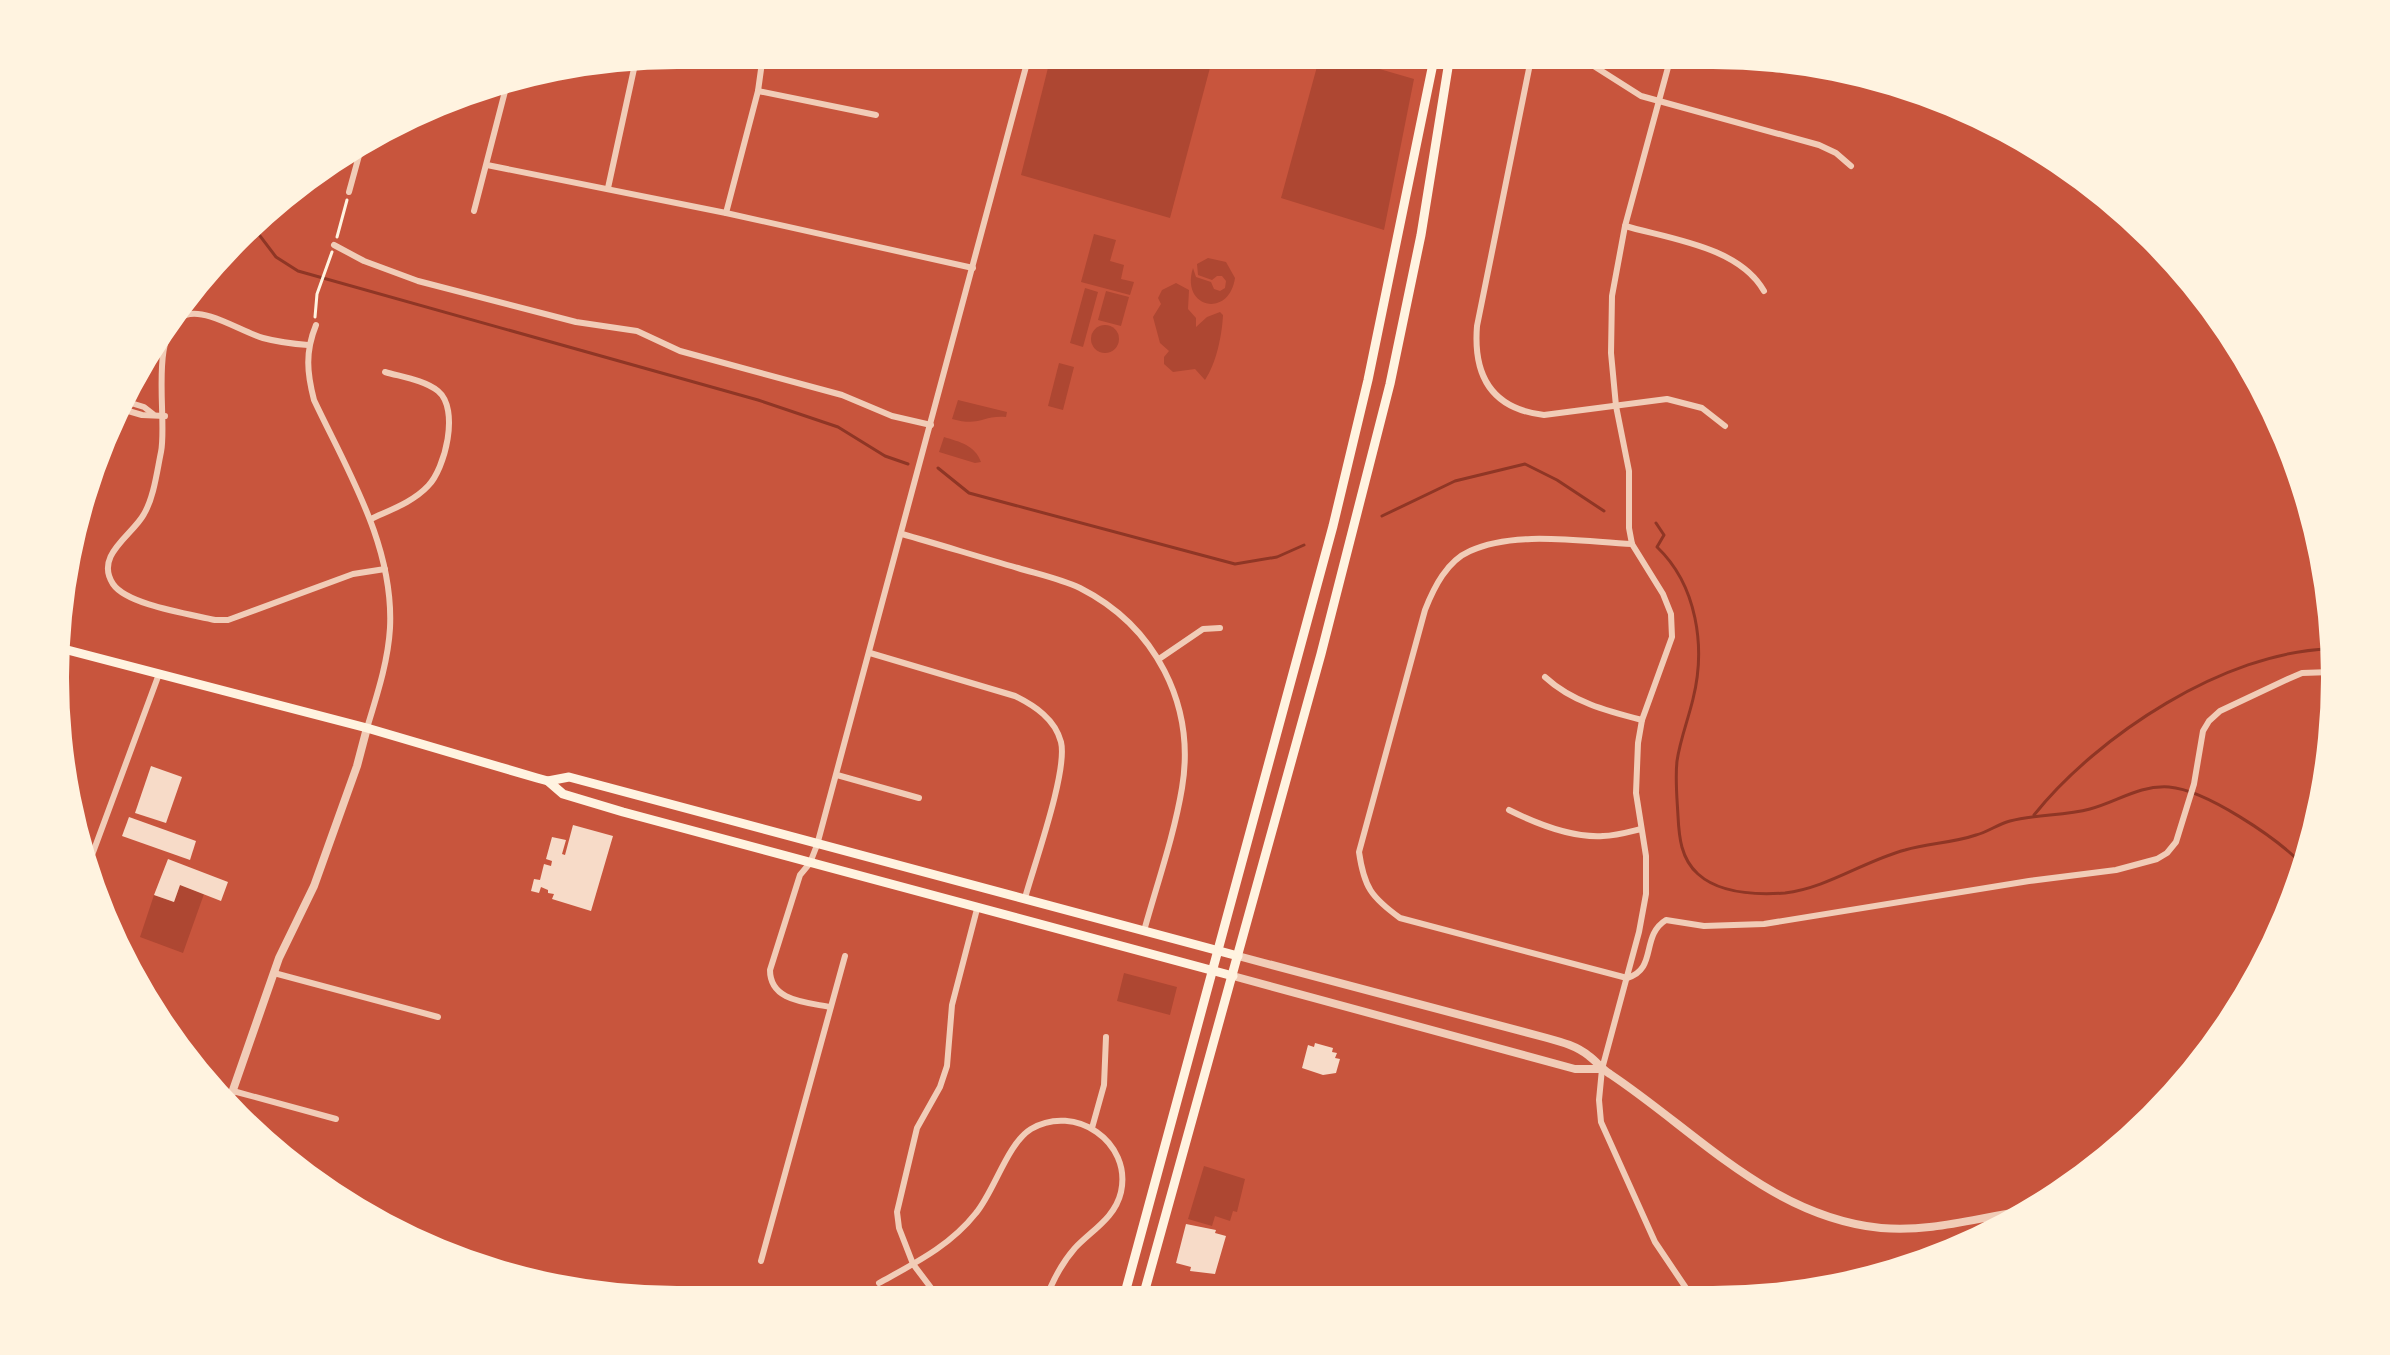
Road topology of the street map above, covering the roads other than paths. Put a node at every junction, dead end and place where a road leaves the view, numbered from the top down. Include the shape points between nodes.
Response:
1 (761, 69) edge
2 (1025, 69) edge
3 (1432, 69) edge
4 (1448, 69) edge
5 (1529, 69) edge
6 (1598, 69) edge
7 (1668, 69) edge
8 (634, 70) edge
9 (758, 91) junction
10 (504, 95) edge
11 (1659, 102) junction
12 (876, 115) dead end
13 (358, 160) edge
14 (487, 165) junction
15 (1851, 166) dead end
16 (608, 188) junction
17 (349, 192) road end
18 (474, 211) dead end
19 (726, 213) junction
20 (1625, 226) junction
21 (334, 244) road end
22 (973, 268) junction
23 (1764, 291) dead end
24 (189, 316) edge
25 (316, 325) road end
26 (308, 345) junction
27 (163, 354) edge
28 (385, 373) dead end
29 (134, 403) edge
30 (1616, 406) junction
31 (130, 412) edge
32 (153, 413) junction
33 (165, 416) junction
34 (931, 425) junction
35 (1725, 426) dead end
36 (371, 519) junction
37 (902, 534) junction
38 (1632, 544) junction
39 (385, 569) junction
40 (1220, 628) dead end
41 (70, 651) edge
42 (870, 653) junction
43 (1159, 659) junction
44 (2321, 673) edge
45 (159, 674) junction
46 (1545, 677) dead end
47 (1642, 721) junction
48 (367, 728) junction
49 (837, 775) junction
50 (548, 781) junction
51 (919, 798) dead end
52 (1509, 811) dead end
53 (1642, 829) junction
54 (817, 845) junction
55 (95, 851) edge
56 (810, 863) junction
57 (1024, 899) junction
58 (977, 909) junction
59 (1144, 931) junction
60 (1218, 951) junction
61 (845, 956) dead end
62 (1238, 956) junction
63 (1213, 970) junction
64 (274, 973) junction
65 (1233, 976) junction
66 (1627, 978) junction
67 (830, 1007) junction
68 (438, 1017) dead end
69 (1106, 1037) dead end
70 (1602, 1069) junction
71 (233, 1091) joint
72 (336, 1119) dead end
73 (1092, 1128) junction
74 (1994, 1216) edge
75 (761, 1261) dead end
76 (914, 1264) junction
77 (880, 1283) dead end
78 (930, 1286) edge
79 (1052, 1286) edge
80 (1127, 1286) edge
81 (1146, 1286) edge
82 (1685, 1286) edge

1 - 9 street
2 - 22 street
3 - 60 main road via 1338,506
4 - 62 main road via 1390,384
5 - 30 street via 1477,326 1479,366 1494,394 1524,412
6 - 11 street
7 - 11 street
8 - 16 street
9 - 12 street
9 - 19 street
10 - 14 street
11 - 15 street via 1819,145
11 - 20 street
13 - 17 street
14 - 16 street
14 - 18 street
16 - 19 street
19 - 22 street
20 - 23 street via 1718,254
20 - 30 street via 1611,310
21 - 34 street via 418,280 637,331
22 - 34 street
24 - 26 street
25 - 26 street
26 - 36 street via 314,400
27 - 33 street
28 - 36 street via 440,392 450,422 432,483
29 - 32 street
30 - 35 street via 1667,399
30 - 38 street
31 - 32 street
32 - 33 street
33 - 39 street via 144,516 110,559 109,574 124,594 228,620
34 - 37 street
36 - 39 street
37 - 42 street
37 - 43 street via 1078,587 1130,622
38 - 47 street via 1671,614 1672,637
38 - 66 street via 1497,542 1468,551 1443,574 1425,610 1359,852 1371,895 1400,918
39 - 48 street via 390,631
40 - 43 street via 1203,628
41 - 45 main road
42 - 49 street
42 - 57 street via 1015,696 1054,727 1061,772
43 - 59 street via 1177,698 1184,764
44 - 66 street via 2302,674 2209,721 2176,842 2157,859 1764,924 1666,920 1653,931 1644,968
45 - 48 main road
45 - 55 street
46 - 47 street via 1582,702
47 - 53 street
48 - 50 main road
48 - 64 street via 314,886
49 - 51 street
49 - 54 street
50 - 54 main road via 569,777
50 - 56 main road via 563,794
52 - 53 street via 1577,834
53 - 66 street via 1646,894
54 - 56 street
54 - 57 main road
56 - 58 main road
56 - 67 street via 770,982 783,996
57 - 59 main road
58 - 63 main road
58 - 76 street via 952,1006 947,1066 917,1128 897,1212
59 - 60 main road
60 - 62 main road
60 - 63 main road
61 - 67 street
62 - 65 main road
62 - 70 street via 1547,1038 1580,1049
63 - 65 main road
63 - 80 main road
64 - 68 street
64 - 71 street
65 - 70 street via 1575,1069
65 - 81 main road
66 - 70 street
67 - 75 street
69 - 73 street
70 - 74 street via 1770,1192 1834,1218 1938,1228
70 - 82 street via 1601,1122 1655,1242
71 - 72 street
73 - 76 street via 1060,1121 1033,1128 976,1213
73 - 79 street via 1115,1151 1120,1193
76 - 77 street
76 - 78 street

